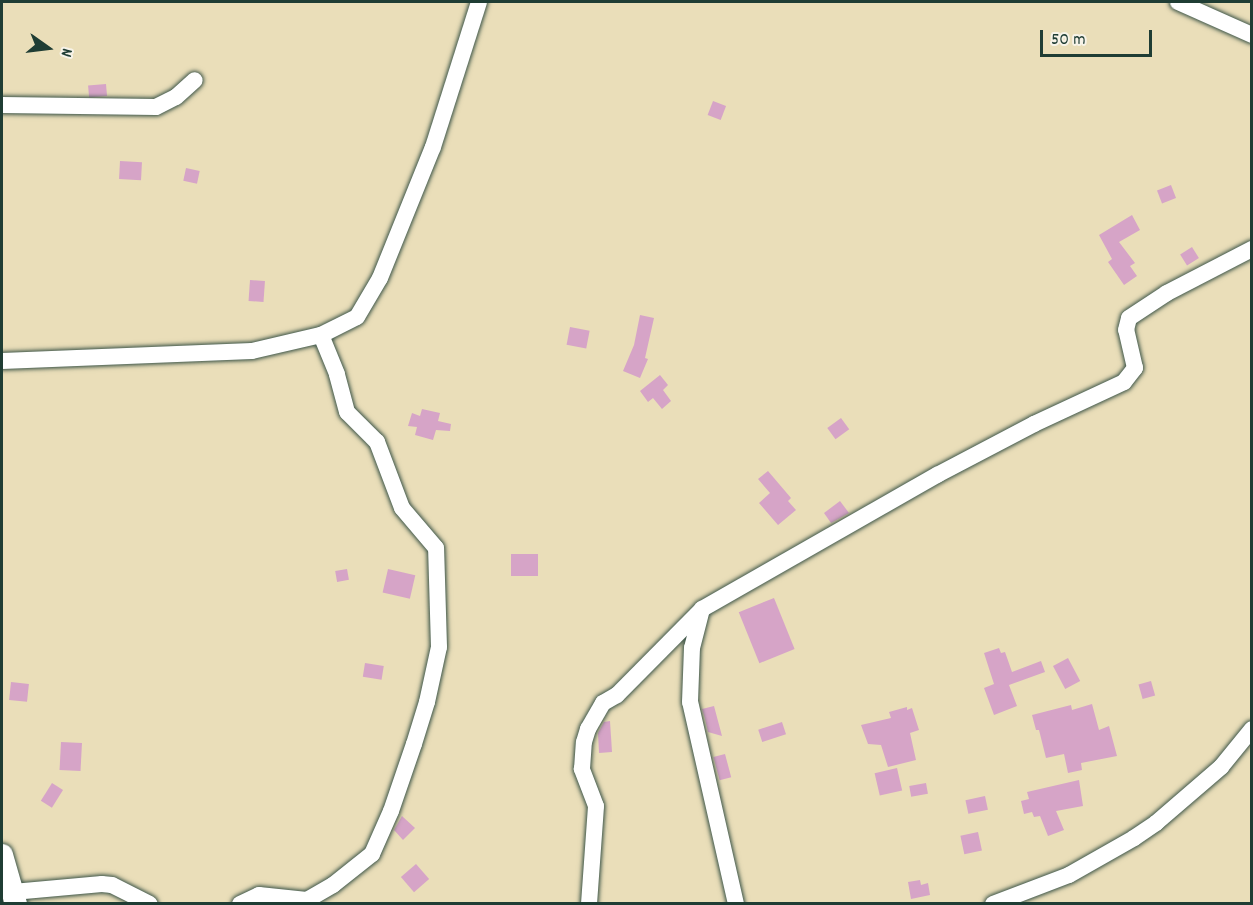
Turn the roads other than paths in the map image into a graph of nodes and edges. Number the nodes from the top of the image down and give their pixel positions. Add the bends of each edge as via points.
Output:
1 (479, 2) edge
2 (1178, 2) edge
3 (1251, 35) edge
4 (195, 80) dead end
5 (2, 105) edge
6 (1251, 249) edge
7 (321, 335) junction
8 (2, 361) edge
9 (702, 609) junction
10 (1251, 729) edge
11 (2, 855) edge
12 (11, 899) edge
13 (312, 900) edge
14 (150, 903) edge
15 (240, 903) edge
16 (589, 903) edge
17 (736, 903) edge
18 (993, 903) edge

1 - 7 street via 433,147 380,278 357,317
2 - 3 street
4 - 5 street via 176,97 156,107
6 - 9 street via 1167,293 1129,318 1126,330 1136,368 1125,382 947,470
7 - 8 street via 252,351
7 - 13 street via 347,412 377,442 402,508 436,548 439,647 414,744 375,849 363,864
9 - 16 street via 618,695 603,704 588,729 582,769 596,806
9 - 17 street via 692,648 690,702
10 - 18 street via 1221,767 1142,833 1084,868
11 - 12 street
12 - 14 street via 102,884
13 - 15 street via 259,895

